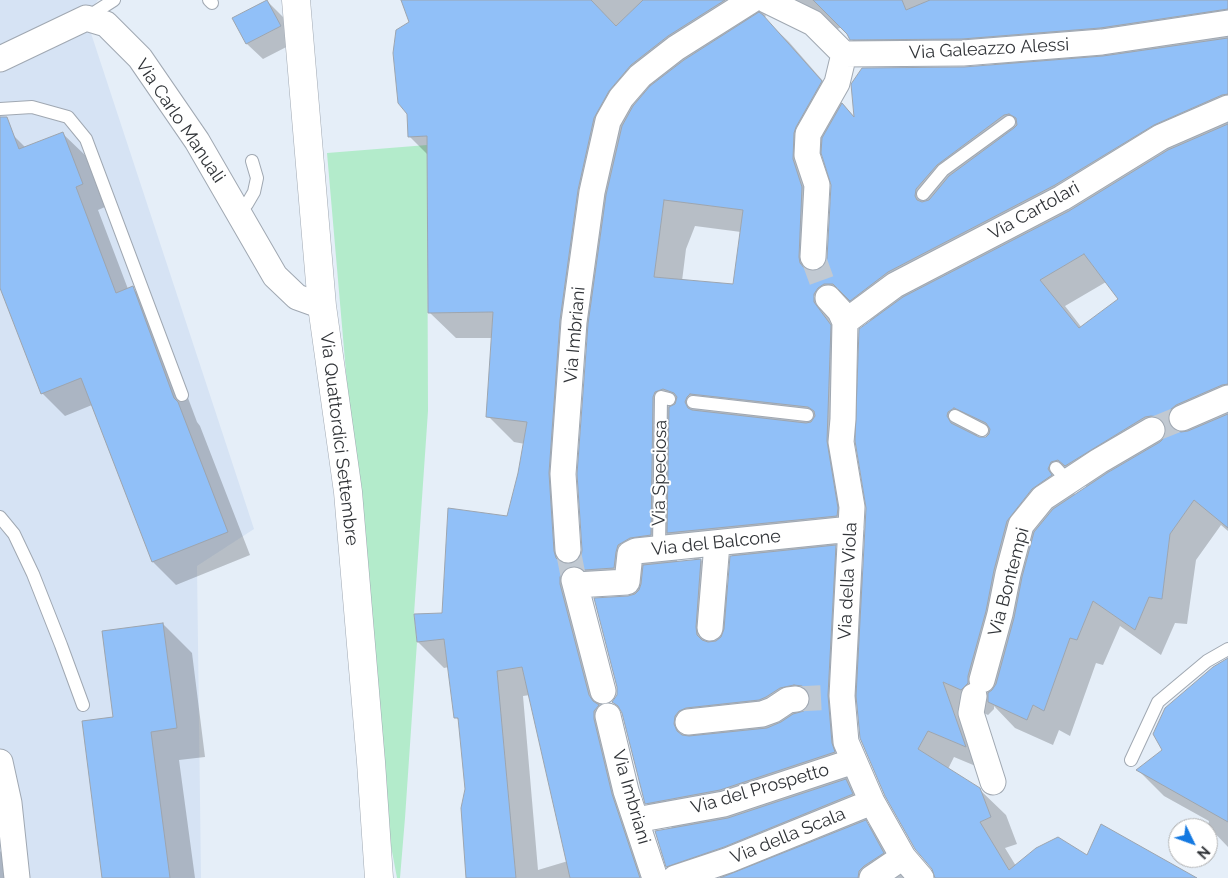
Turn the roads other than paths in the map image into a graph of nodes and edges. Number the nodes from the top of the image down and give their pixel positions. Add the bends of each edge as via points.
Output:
1 (114, 0) edge
2 (296, 0) edge
3 (752, 0) edge
4 (766, 0) edge
5 (86, 18) junction
6 (1228, 22) edge
7 (844, 54) junction
8 (0, 60) edge
9 (1228, 108) edge
10 (0, 109) edge
11 (1009, 122) dead end
12 (252, 160) dead end
13 (923, 194) dead end
14 (238, 212) junction
15 (813, 257) tunnel mouth
16 (828, 298) tunnel mouth
17 (322, 306) junction
18 (845, 322) junction
19 (182, 395) dead end
20 (665, 398) dead end
21 (1228, 398) edge
22 (693, 402) dead end
23 (807, 415) dead end
24 (955, 416) dead end
25 (1182, 418) tunnel mouth
26 (982, 430) dead end
27 (1152, 430) tunnel mouth
28 (0, 517) edge
29 (851, 529) junction
30 (717, 544) junction
31 (659, 548) junction
32 (568, 550) tunnel mouth
33 (710, 628) dead end
34 (1228, 649) edge
35 (603, 691) dead end
36 (796, 699) tunnel mouth
37 (83, 705) dead end
38 (608, 716) dead end
39 (688, 722) dead end
40 (1131, 760) dead end
41 (854, 761) junction
42 (0, 762) edge
43 (993, 782) dead end
44 (872, 802) junction
45 (4, 804) edge
46 (636, 820) junction
47 (903, 857) junction
48 (874, 877) edge
49 (17, 878) edge
50 (379, 878) edge
51 (655, 878) edge
52 (675, 878) edge
53 (920, 878) edge

1 - 5 lane
2 - 17 main road, Via Quattordici Settembre
3 - 32 street, Via Imbriani via 676,48 640,76 620,98 608,121 592,192 574,322 564,474
4 - 7 street via 813,23
5 - 8 street
5 - 14 street, Via Carlo Manuali via 106,24 140,58 197,141
6 - 7 street, Via Galeazzo Alessi via 1102,42 962,53
7 - 15 street via 837,83 808,134 807,155 817,185
9 - 18 street, Via Cartolari via 1161,137 1062,198 895,285
10 - 19 lane via 32,107 68,117 86,139
11 - 13 lane via 943,170
12 - 14 lane via 257,178 254,192
14 - 17 street, Via Carlo Manuali via 275,276 297,297
16 - 18 street
17 - 50 main road, Via Quattordici Settembre via 349,502
18 - 29 street, Via della Viola via 838,419 852,507
20 - 31 lane, Via Speciosa
21 - 25 street
22 - 23 lane
24 - 26 lane
27 - 43 street, Via Bontempi via 1099,461 1062,474 1021,526 971,713
28 - 37 lane via 14,534 33,574
29 - 30 street, Via del Balcone
29 - 41 street, Via della Viola via 838,697 846,742
30 - 31 street, Via del Balcone
30 - 33 street
31 - 35 street, Via del Balcone via 630,554 627,582 575,583
34 - 40 lane via 1207,661 1158,702
36 - 39 street via 762,714
38 - 46 street, Via Imbriani
41 - 44 street, Via della Viola
41 - 46 street, Via del Prospetto via 724,804
42 - 45 street
44 - 47 street, Via della Viola
44 - 52 street, Via della Scala via 729,860
45 - 49 street
46 - 51 street, Via Imbriani
47 - 48 street
47 - 53 street, Via della Viola

